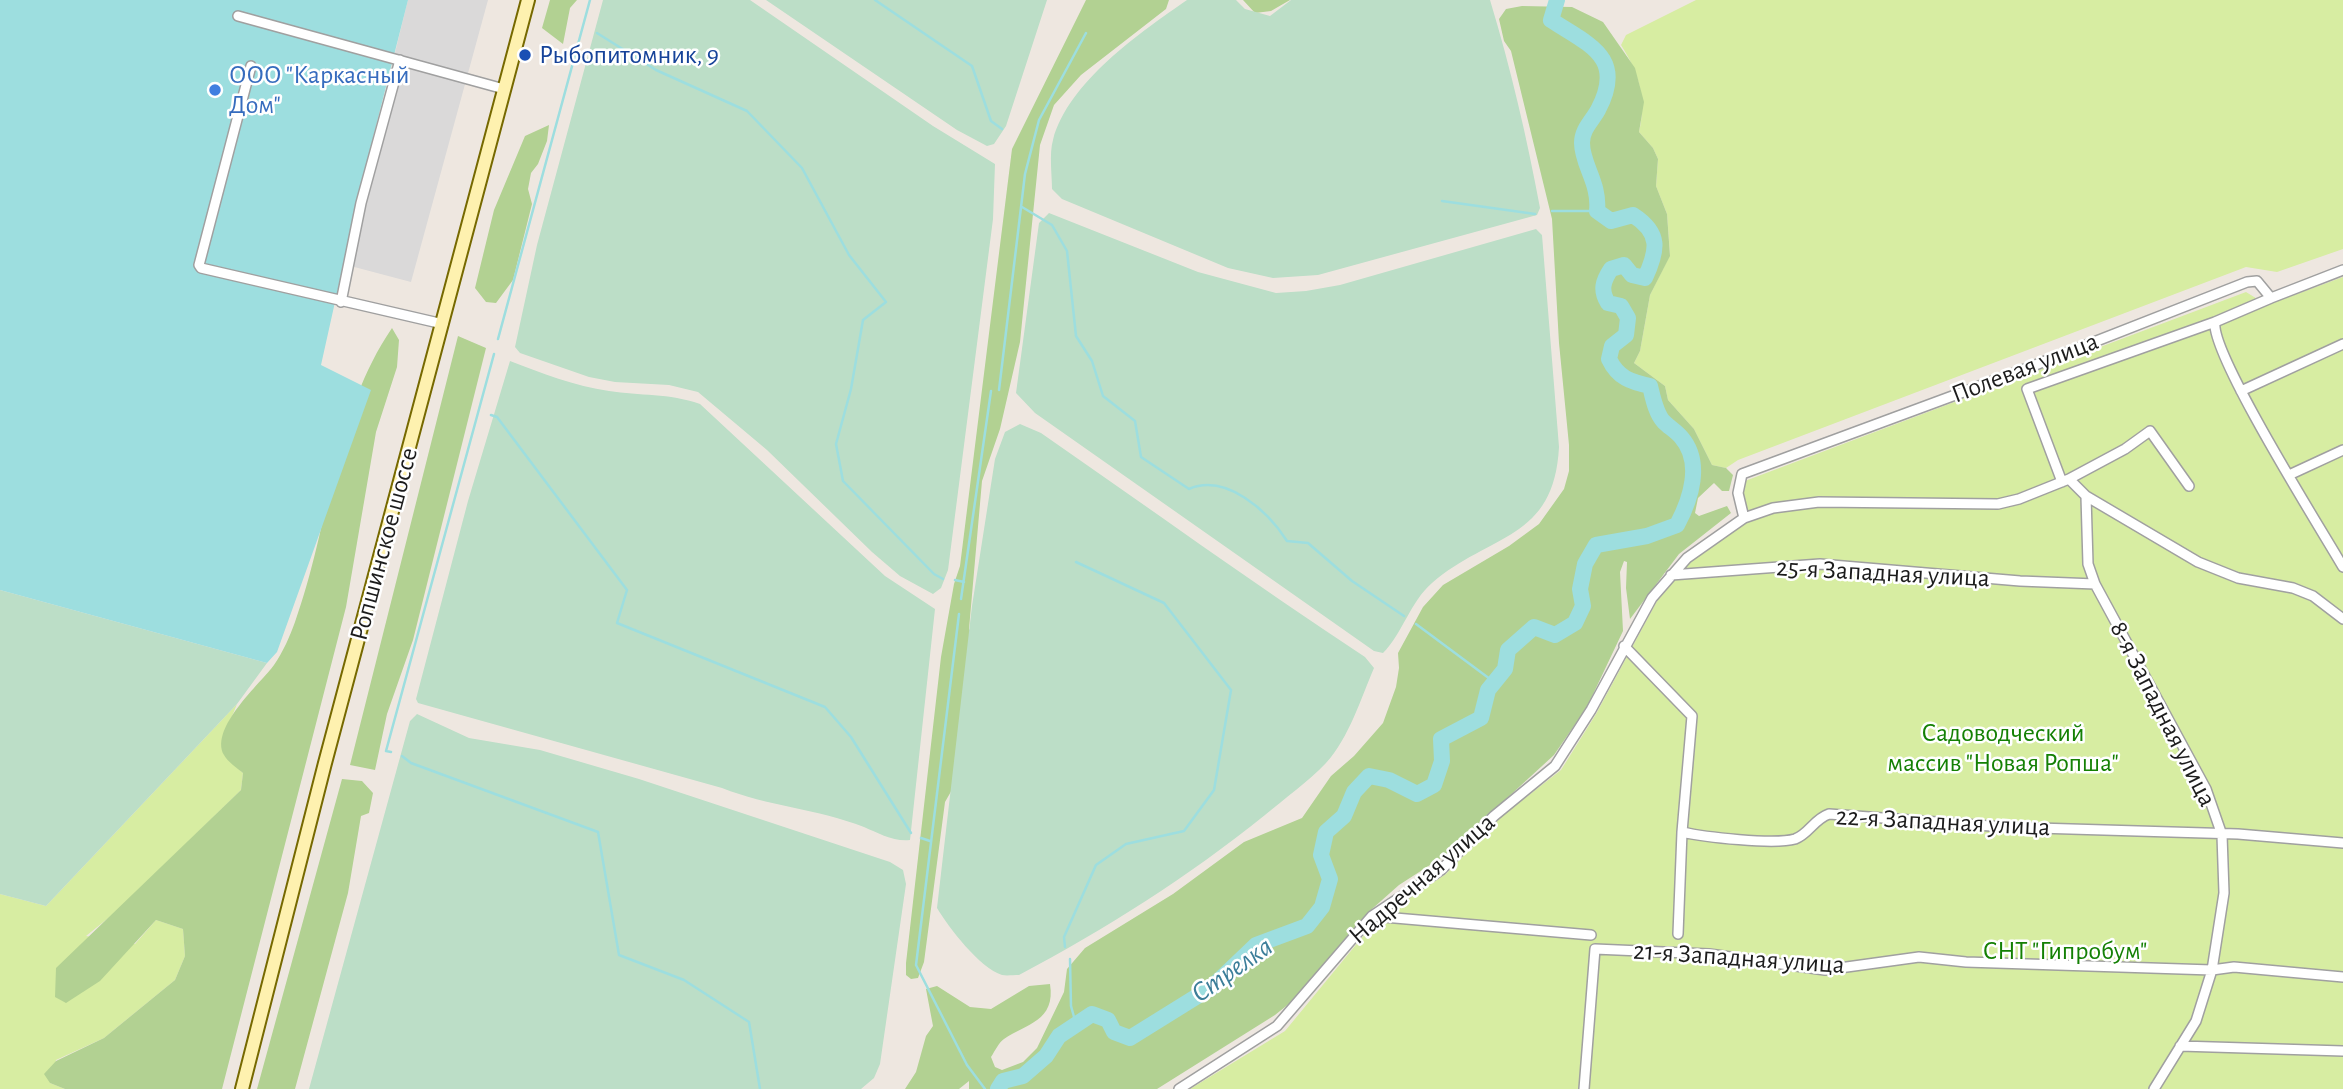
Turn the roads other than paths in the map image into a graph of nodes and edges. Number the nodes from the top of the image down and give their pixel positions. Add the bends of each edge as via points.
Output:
1 (528, 0) edge
2 (238, 16) dead end
3 (400, 60) junction
4 (251, 66) dead end
5 (504, 89) junction
6 (2343, 270) edge
7 (2272, 298) junction
8 (341, 302) junction
9 (2215, 322) junction
10 (443, 324) junction
11 (2343, 344) edge
12 (2241, 391) junction
13 (2343, 450) edge
14 (2289, 475) junction
15 (2065, 480) junction
16 (2189, 486) dead end
17 (2086, 496) junction
18 (1744, 517) junction
19 (2340, 555) edge
20 (2343, 567) edge
21 (1671, 575) junction
22 (2095, 584) junction
23 (2343, 619) edge
24 (1624, 646) junction
25 (1682, 832) junction
26 (2221, 835) junction
27 (2343, 843) edge
28 (1372, 916) junction
29 (1678, 934) dead end
30 (1591, 935) dead end
31 (2212, 970) junction
32 (2343, 976) edge
33 (2180, 1046) junction
34 (2343, 1051) edge
35 (242, 1089) edge
36 (1179, 1089) edge
37 (1584, 1089) edge
38 (2154, 1089) edge

1 - 5 main road, Ропшинское шоссе
2 - 3 street
3 - 5 street
3 - 8 street via 361,203
4 - 8 street via 199,265
5 - 10 main road, Ропшинское шоссе
6 - 7 street
7 - 9 street
7 - 18 street, Полевая улица via 2257,281 2247,282 1742,474 1738,493
8 - 10 street
9 - 12 street via 2216,340
9 - 15 street, Полевая улица via 2027,389
10 - 35 main road, Ропшинское шоссе
11 - 12 street
12 - 14 street
13 - 14 street
14 - 19 street
15 - 16 street, Надречная улица via 2150,431
15 - 17 street
15 - 18 street, Надречная улица via 1998,504 1819,502
17 - 22 street, 8-я Западная улица via 2088,564
17 - 23 street via 2198,562 2238,578 2293,588 2313,596
18 - 21 street, Надречная улица via 1686,558
19 - 20 street
21 - 22 street, 25-я Западная улица via 1820,564
21 - 24 street, Надречная улица
22 - 26 street, 8-я Западная улица via 2206,789
24 - 25 street via 1692,716
24 - 28 street, Надречная улица via 1555,766 1494,816 1441,870
25 - 26 street, 22-я Западная улица via 1782,842 1799,838 1819,817 1829,814 2004,827
25 - 29 street
26 - 27 street, 22-я Западная улица
26 - 31 street, 8-я Западная улица via 2224,893
28 - 30 street
28 - 36 street, Надречная улица via 1277,1026
31 - 32 street, 21-я Западная улица via 2234,967
31 - 33 street, 8-я Западная улица via 2196,1021
31 - 37 street, 21-я Западная улица via 1919,957 1825,970 1709,954 1595,949
33 - 34 street
33 - 38 street, 8-я Западная улица

